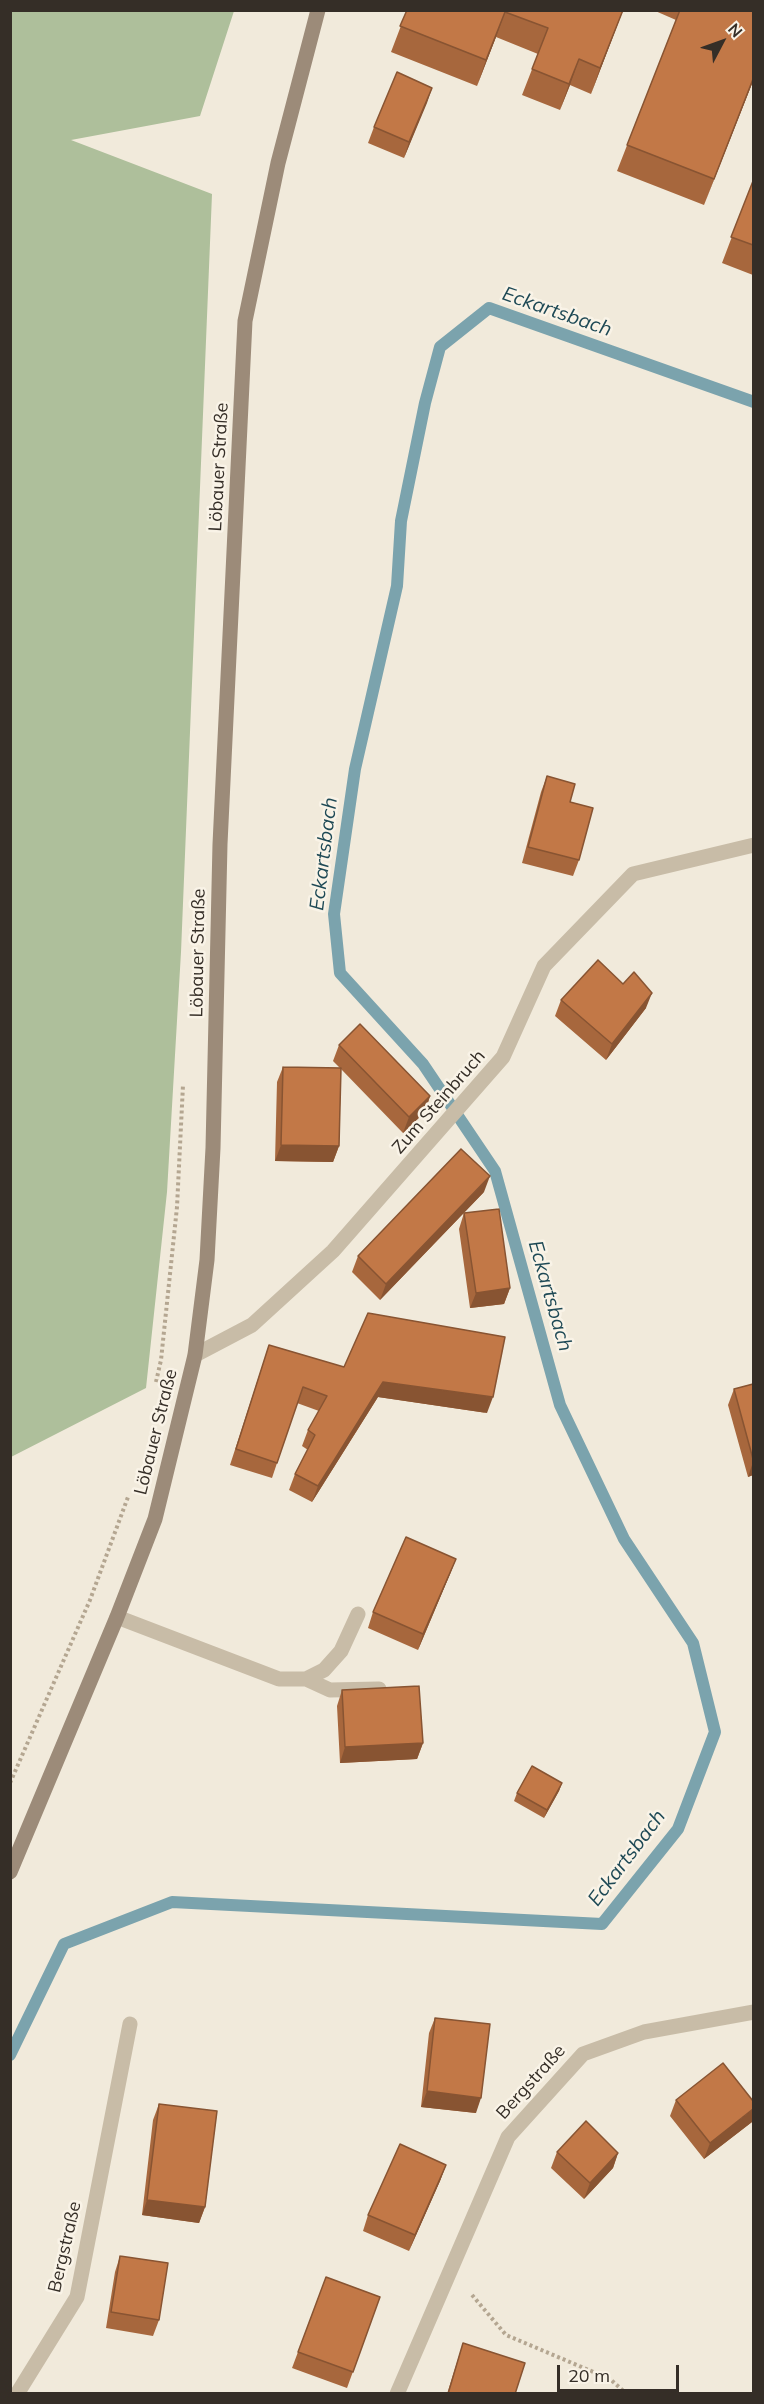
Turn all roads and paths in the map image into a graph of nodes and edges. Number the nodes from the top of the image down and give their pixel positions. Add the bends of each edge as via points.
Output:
1 (318, 10) edge
2 (753, 845) edge
3 (183, 1076) dead end
4 (195, 1355) junction
5 (154, 1392) dead end
6 (131, 1489) dead end
7 (358, 1614) dead end
8 (117, 1617) junction
9 (306, 1679) junction
10 (396, 1689) edge
11 (10, 1783) edge
12 (10, 1872) edge
13 (752, 2015) edge
14 (130, 2024) dead end
15 (449, 2269) junction
16 (17, 2394) edge
17 (397, 2394) edge
18 (627, 2394) edge

1 - 4 main road, Löbauer Straße via 278,162 245,321 220,844 210,1204
2 - 4 street, Zum Steinbruch via 633,874 544,966 503,1057 333,1251 252,1325
3 - 5 path via 177,1207
4 - 8 main road, Löbauer Straße via 154,1519
6 - 11 path via 90,1600
7 - 9 street via 341,1651 324,1670
8 - 9 street via 279,1678
8 - 12 main road, Löbauer Straße
9 - 10 street via 330,1690
13 - 15 street, Bergstraße via 644,2032 582,2054 508,2137
14 - 16 street, Bergstraße via 77,2297
15 - 17 street, Bergstraße
15 - 18 path via 506,2335 610,2379

